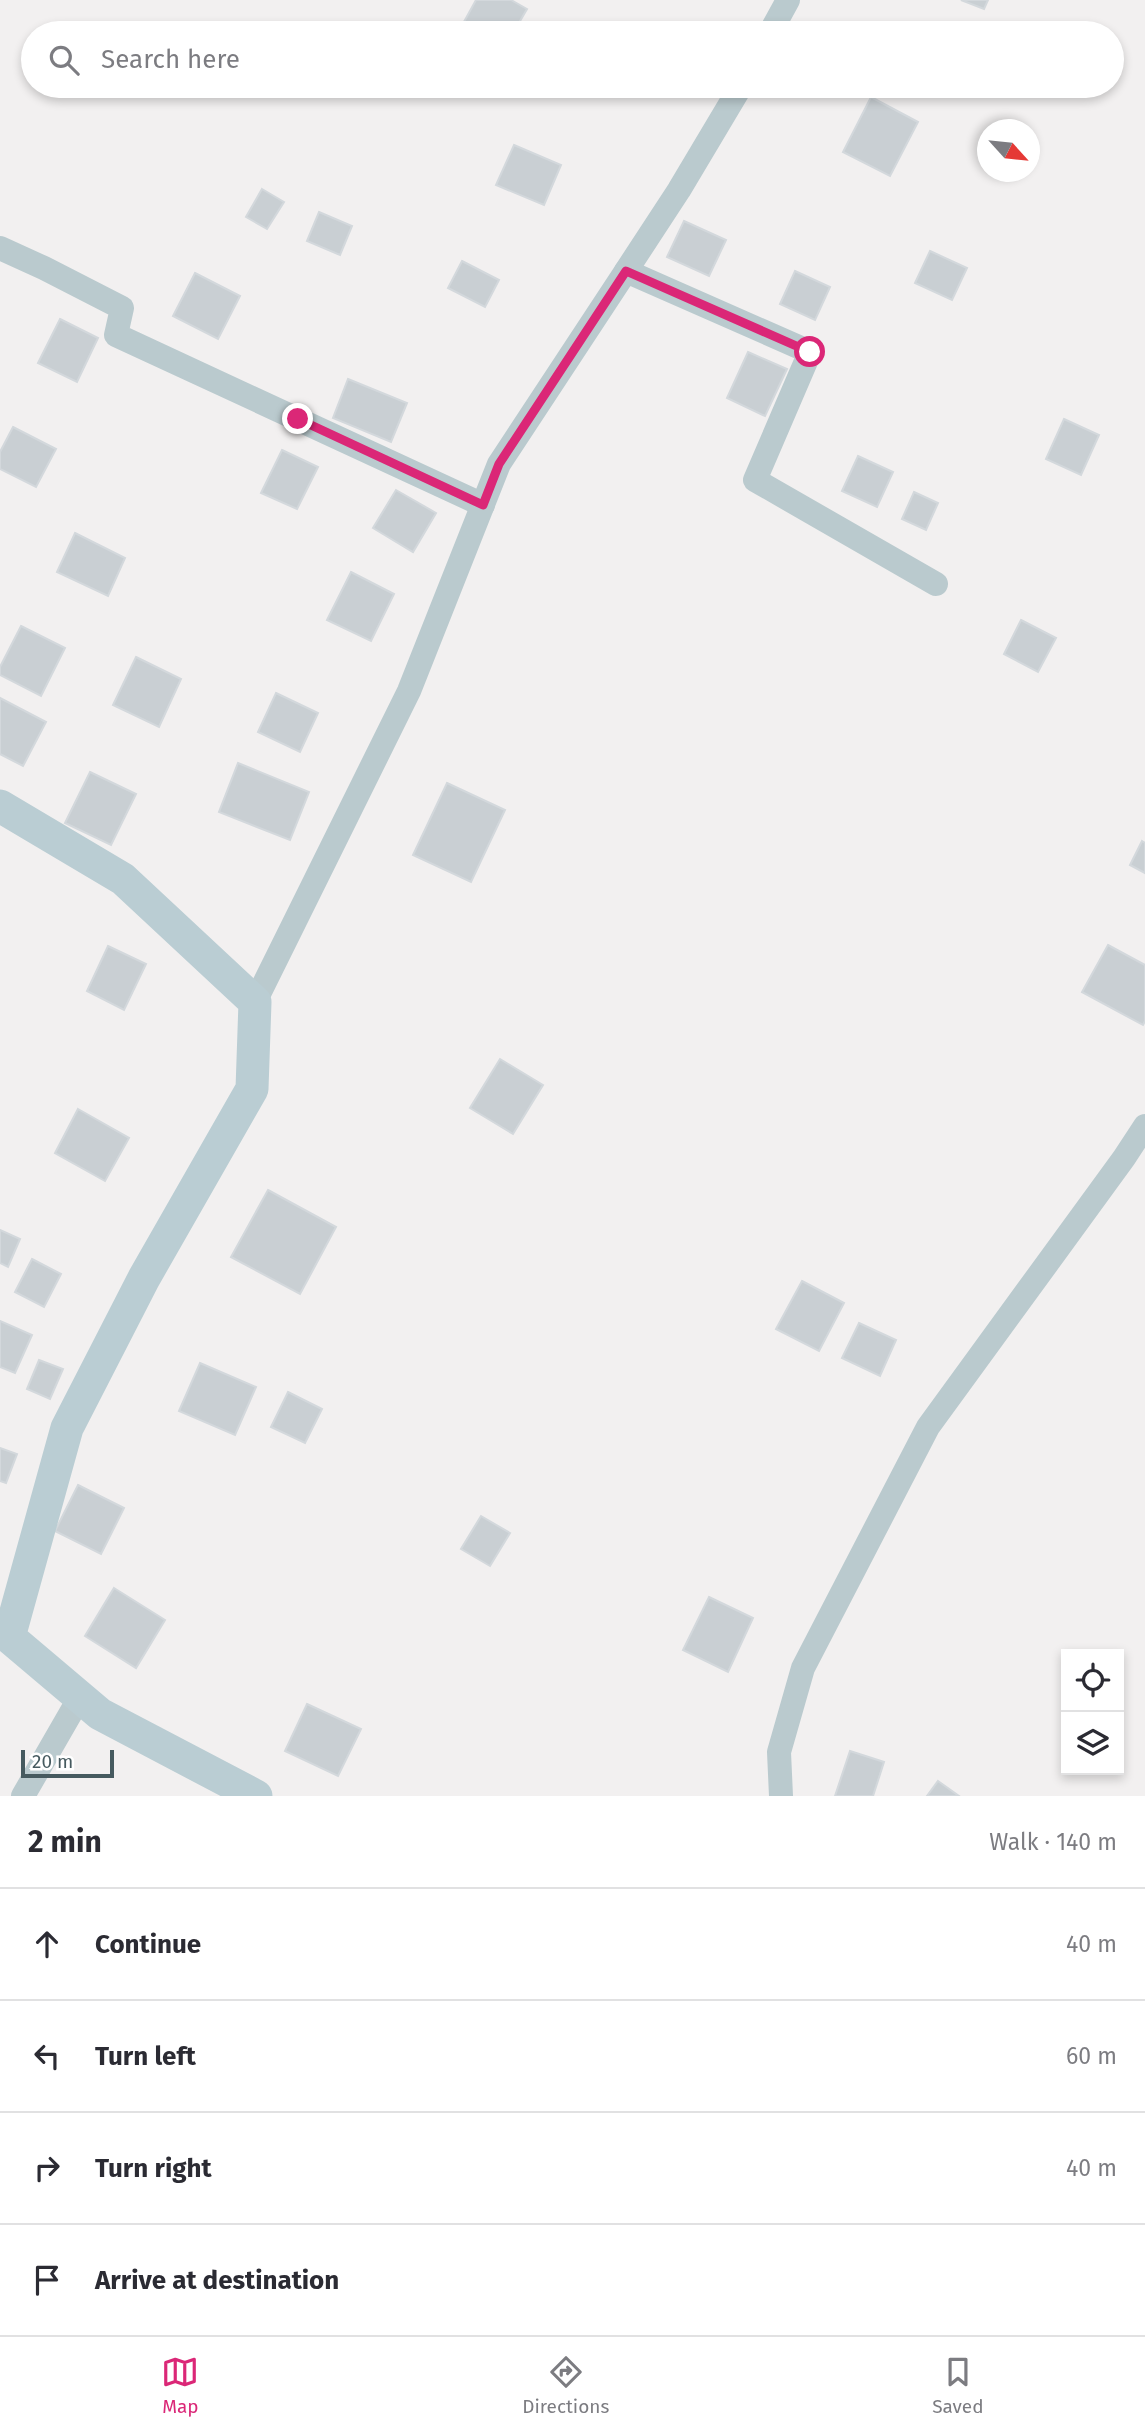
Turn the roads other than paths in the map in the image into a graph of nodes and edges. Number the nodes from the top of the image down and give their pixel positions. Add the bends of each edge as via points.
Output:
1 (788, 0) edge
2 (777, 21) edge
3 (734, 98) edge
4 (0, 248) edge
5 (626, 271) junction
6 (483, 505) junction
7 (936, 584) dead end
8 (0, 806) edge
9 (255, 1002) junction
10 (1145, 1126) edge
11 (5, 1638) edge
12 (80, 1697) junction
13 (23, 1796) edge
14 (256, 1796) edge
15 (781, 1796) edge

1 - 2 street
3 - 5 street
4 - 6 street via 121,308 116,335
5 - 6 street via 499,464
5 - 7 street via 810,352 755,480
6 - 9 street via 409,691
8 - 9 main road via 123,879
9 - 11 main road via 252,1088 144,1278 67,1429
10 - 15 street via 929,1427 803,1668 779,1752
11 - 12 main road
12 - 13 street
12 - 14 main road via 100,1714

